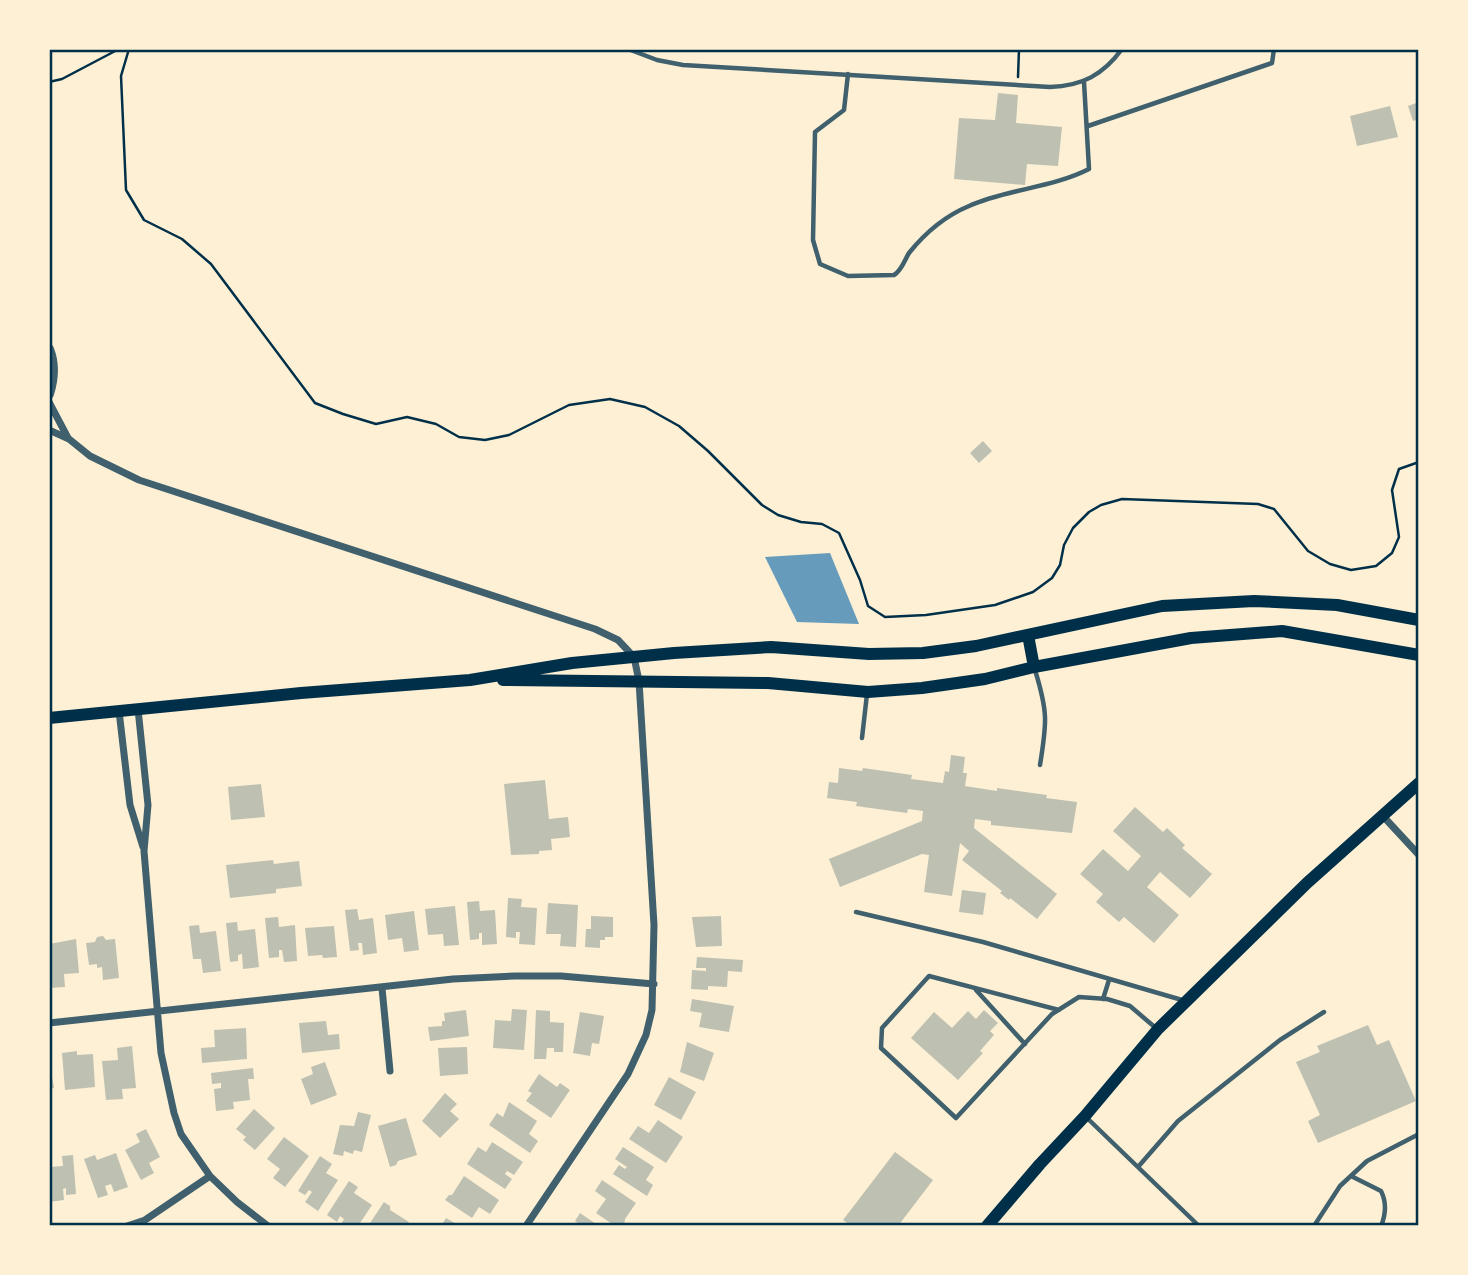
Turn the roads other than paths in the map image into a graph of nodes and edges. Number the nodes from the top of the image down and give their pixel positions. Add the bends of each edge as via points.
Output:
1 (628, 49) edge
2 (1122, 49) edge
3 (1274, 49) edge
4 (848, 74) junction
5 (1084, 82) junction
6 (1087, 126) junction
7 (49, 349) edge
8 (49, 394) edge
9 (49, 402) edge
10 (49, 430) edge
11 (68, 439) junction
12 (1419, 620) edge
13 (1028, 635) junction
14 (1419, 655) edge
15 (634, 657) junction
16 (1034, 667) junction
17 (470, 680) junction
18 (639, 681) junction
19 (868, 692) junction
20 (138, 709) junction
21 (119, 711) junction
22 (49, 718) edge
23 (862, 738) dead end
24 (1041, 765) dead end
25 (1419, 783) edge
26 (1382, 815) junction
27 (144, 851) junction
28 (1419, 855) edge
29 (856, 912) dead end
30 (1109, 981) junction
31 (654, 984) junction
32 (382, 988) junction
33 (975, 988) junction
34 (1103, 999) junction
35 (1187, 1001) junction
36 (1059, 1010) junction
37 (158, 1012) junction
38 (1324, 1012) dead end
39 (49, 1023) edge
40 (1158, 1029) junction
41 (1025, 1044) junction
42 (390, 1071) dead end
43 (1085, 1116) junction
44 (1419, 1135) edge
45 (1138, 1167) junction
46 (210, 1176) junction
47 (1351, 1177) junction
48 (127, 1226) edge
49 (268, 1226) edge
50 (526, 1226) edge
51 (987, 1226) edge
52 (1199, 1226) edge
53 (1314, 1226) edge
54 (1381, 1226) edge

1 - 4 lane via 683,65
2 - 5 lane via 1100,73
3 - 6 lane via 1272,63
4 - 5 lane via 1050,87
4 - 6 lane via 844,110 815,132 813,240 820,264 848,276 894,275 931,229 968,206 1089,169
5 - 6 lane
7 - 8 street via 54,379
9 - 11 street
10 - 11 street
11 - 15 street via 90,456 139,480 595,629 618,640
12 - 13 main road via 1337,605 1254,601 1162,606
13 - 15 main road via 923,653 771,648
13 - 16 main road
14 - 16 main road via 1282,631 1191,638
15 - 17 main road
15 - 18 street
16 - 19 main road via 985,679
16 - 24 lane via 1047,722
17 - 18 main road
17 - 20 main road
18 - 19 main road via 768,683
18 - 31 street
19 - 23 lane
20 - 21 main road
20 - 27 street via 148,805
21 - 22 main road
21 - 27 street via 130,805
25 - 26 main road
26 - 28 street
26 - 35 main road
27 - 37 street
29 - 30 lane via 983,942
30 - 34 lane
30 - 35 lane
31 - 32 street via 515,976
31 - 50 street via 646,1035 628,1074
32 - 37 street
32 - 42 street
33 - 36 lane
33 - 41 lane
33 - 41 lane via 929,976 882,1028 881,1048 957,1118
34 - 36 lane via 1079,997
34 - 40 lane via 1130,1006
35 - 40 main road
36 - 41 lane
37 - 39 street
37 - 46 street via 174,1113 181,1134
38 - 45 lane via 1280,1040 1178,1121
40 - 43 main road
43 - 45 lane
43 - 51 main road
44 - 47 lane via 1367,1161
45 - 52 lane
46 - 48 street via 145,1220
46 - 49 street
47 - 53 lane
47 - 54 lane via 1381,1191 1385,1216

